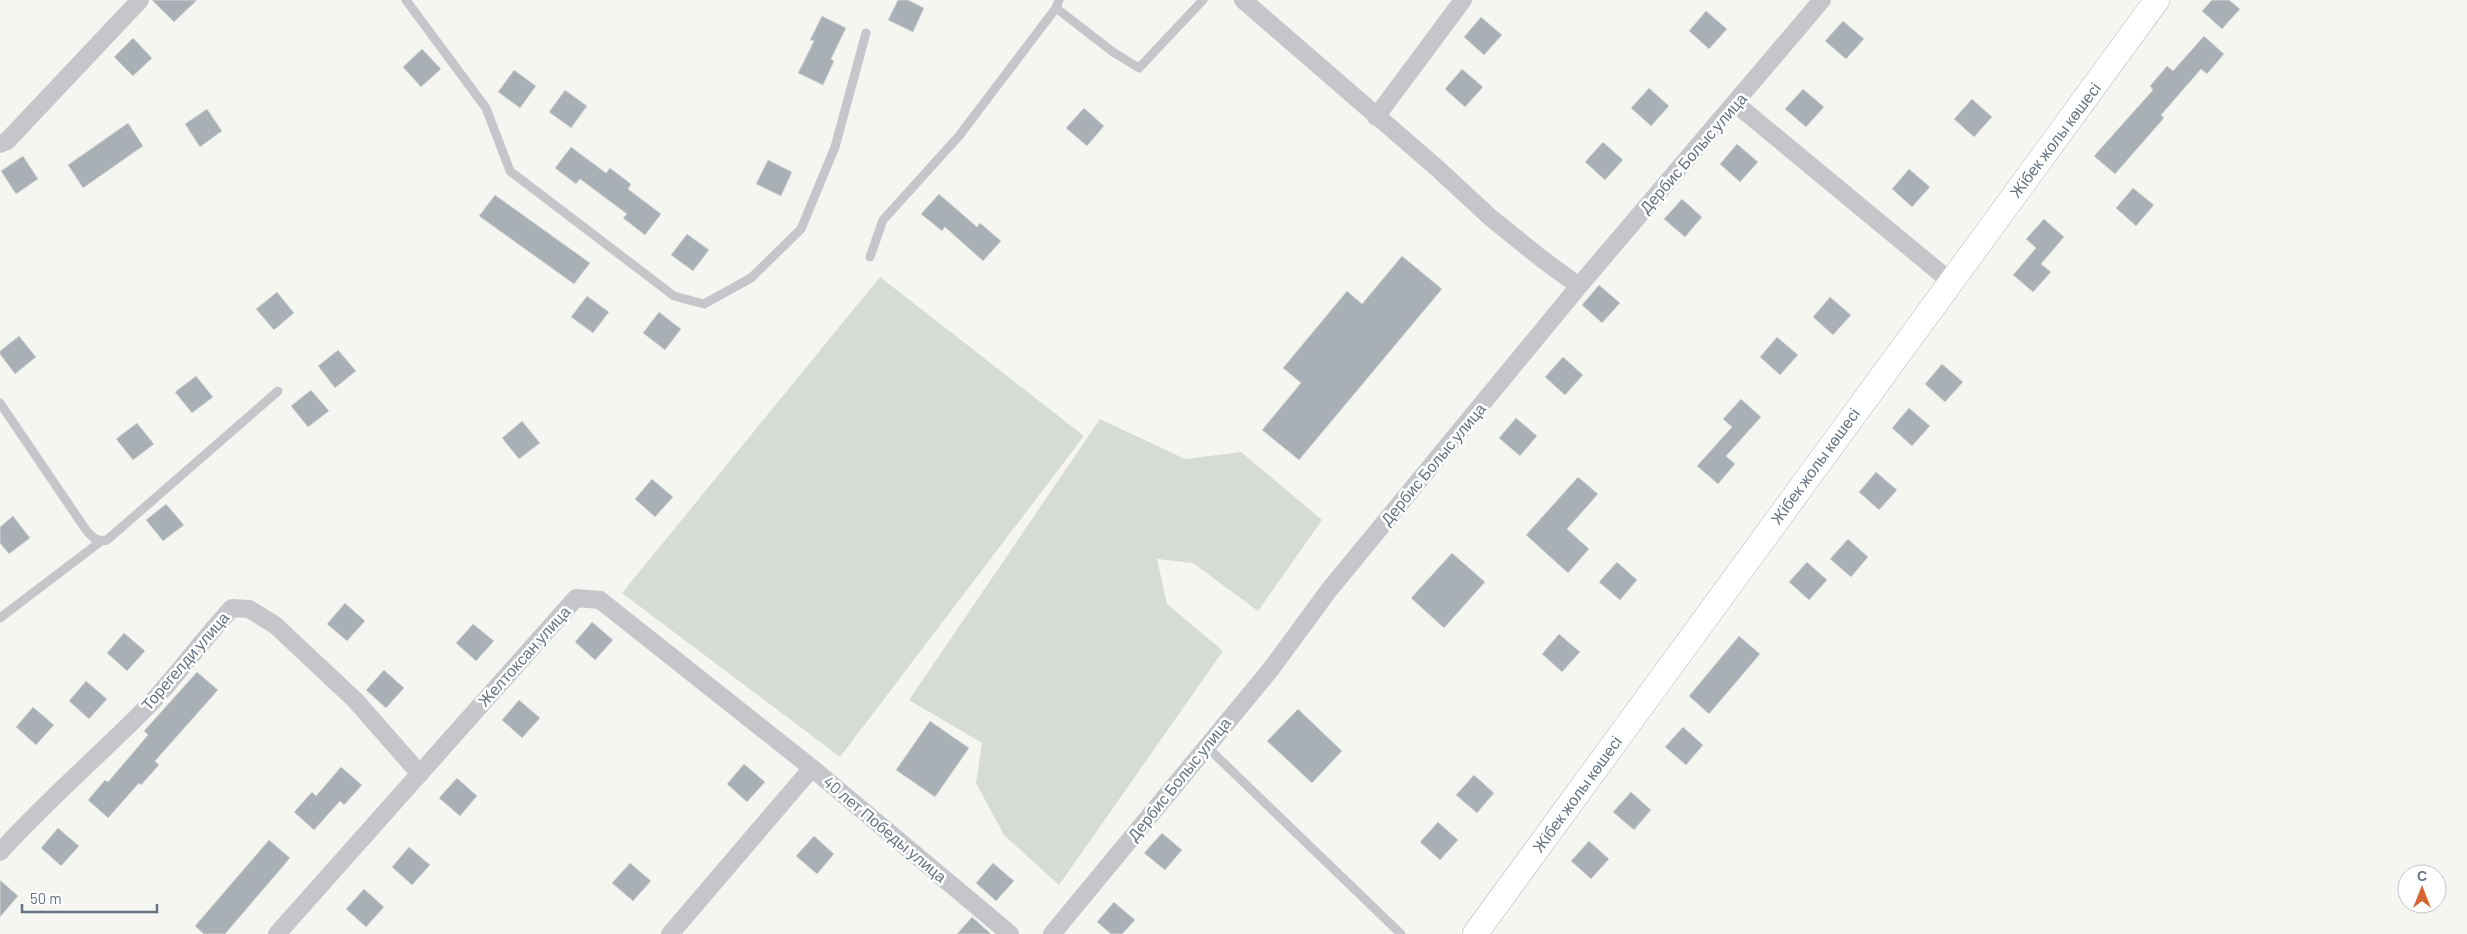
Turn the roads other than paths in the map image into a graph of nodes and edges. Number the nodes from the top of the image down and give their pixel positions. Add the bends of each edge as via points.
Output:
1 (140, 0) edge
2 (406, 0) edge
3 (1203, 0) edge
4 (1243, 0) edge
5 (1463, 0) edge
6 (1822, 0) edge
7 (2157, 0) edge
8 (1057, 4) edge
9 (866, 33) dead end
10 (1736, 104) junction
11 (1376, 117) junction
12 (0, 144) edge
13 (870, 257) dead end
14 (1950, 280) junction
15 (1579, 286) junction
16 (278, 391) dead end
17 (0, 403) edge
18 (100, 542) junction
19 (0, 618) edge
20 (1206, 746) junction
21 (812, 768) junction
22 (420, 774) junction
23 (0, 852) edge
24 (277, 934) edge
25 (670, 934) edge
26 (1010, 934) edge
27 (1052, 934) edge
28 (1401, 934) edge
29 (1475, 934) edge

1 - 12 street via 7,141
2 - 9 lane via 486,108 510,171 674,296 704,304 750,278 801,229 835,146
3 - 8 lane via 1139,68 1113,52
4 - 11 street
5 - 11 street
6 - 10 street, Дербис Болыс улица
7 - 14 street, Жібек жолы көшесі
8 - 13 lane via 959,136 883,220
10 - 14 street
10 - 15 street, Дербис Болыс улица
11 - 15 street via 1491,218
14 - 29 street, Жібек жолы көшесі
15 - 20 street, Дербис Болыс улица via 1329,590 1271,669
16 - 18 lane via 108,540
17 - 18 lane via 86,530
18 - 19 lane
20 - 27 street, Дербис Болыс улица
20 - 28 lane
21 - 22 street, Желтоксан улица via 600,600 576,598
21 - 25 street, 40 лет Победы улица
21 - 26 street, 40 лет Победы улица
22 - 23 street, Торегелди улица via 355,700 275,625 250,609 232,608 150,703
22 - 24 street, Желтоксан улица

